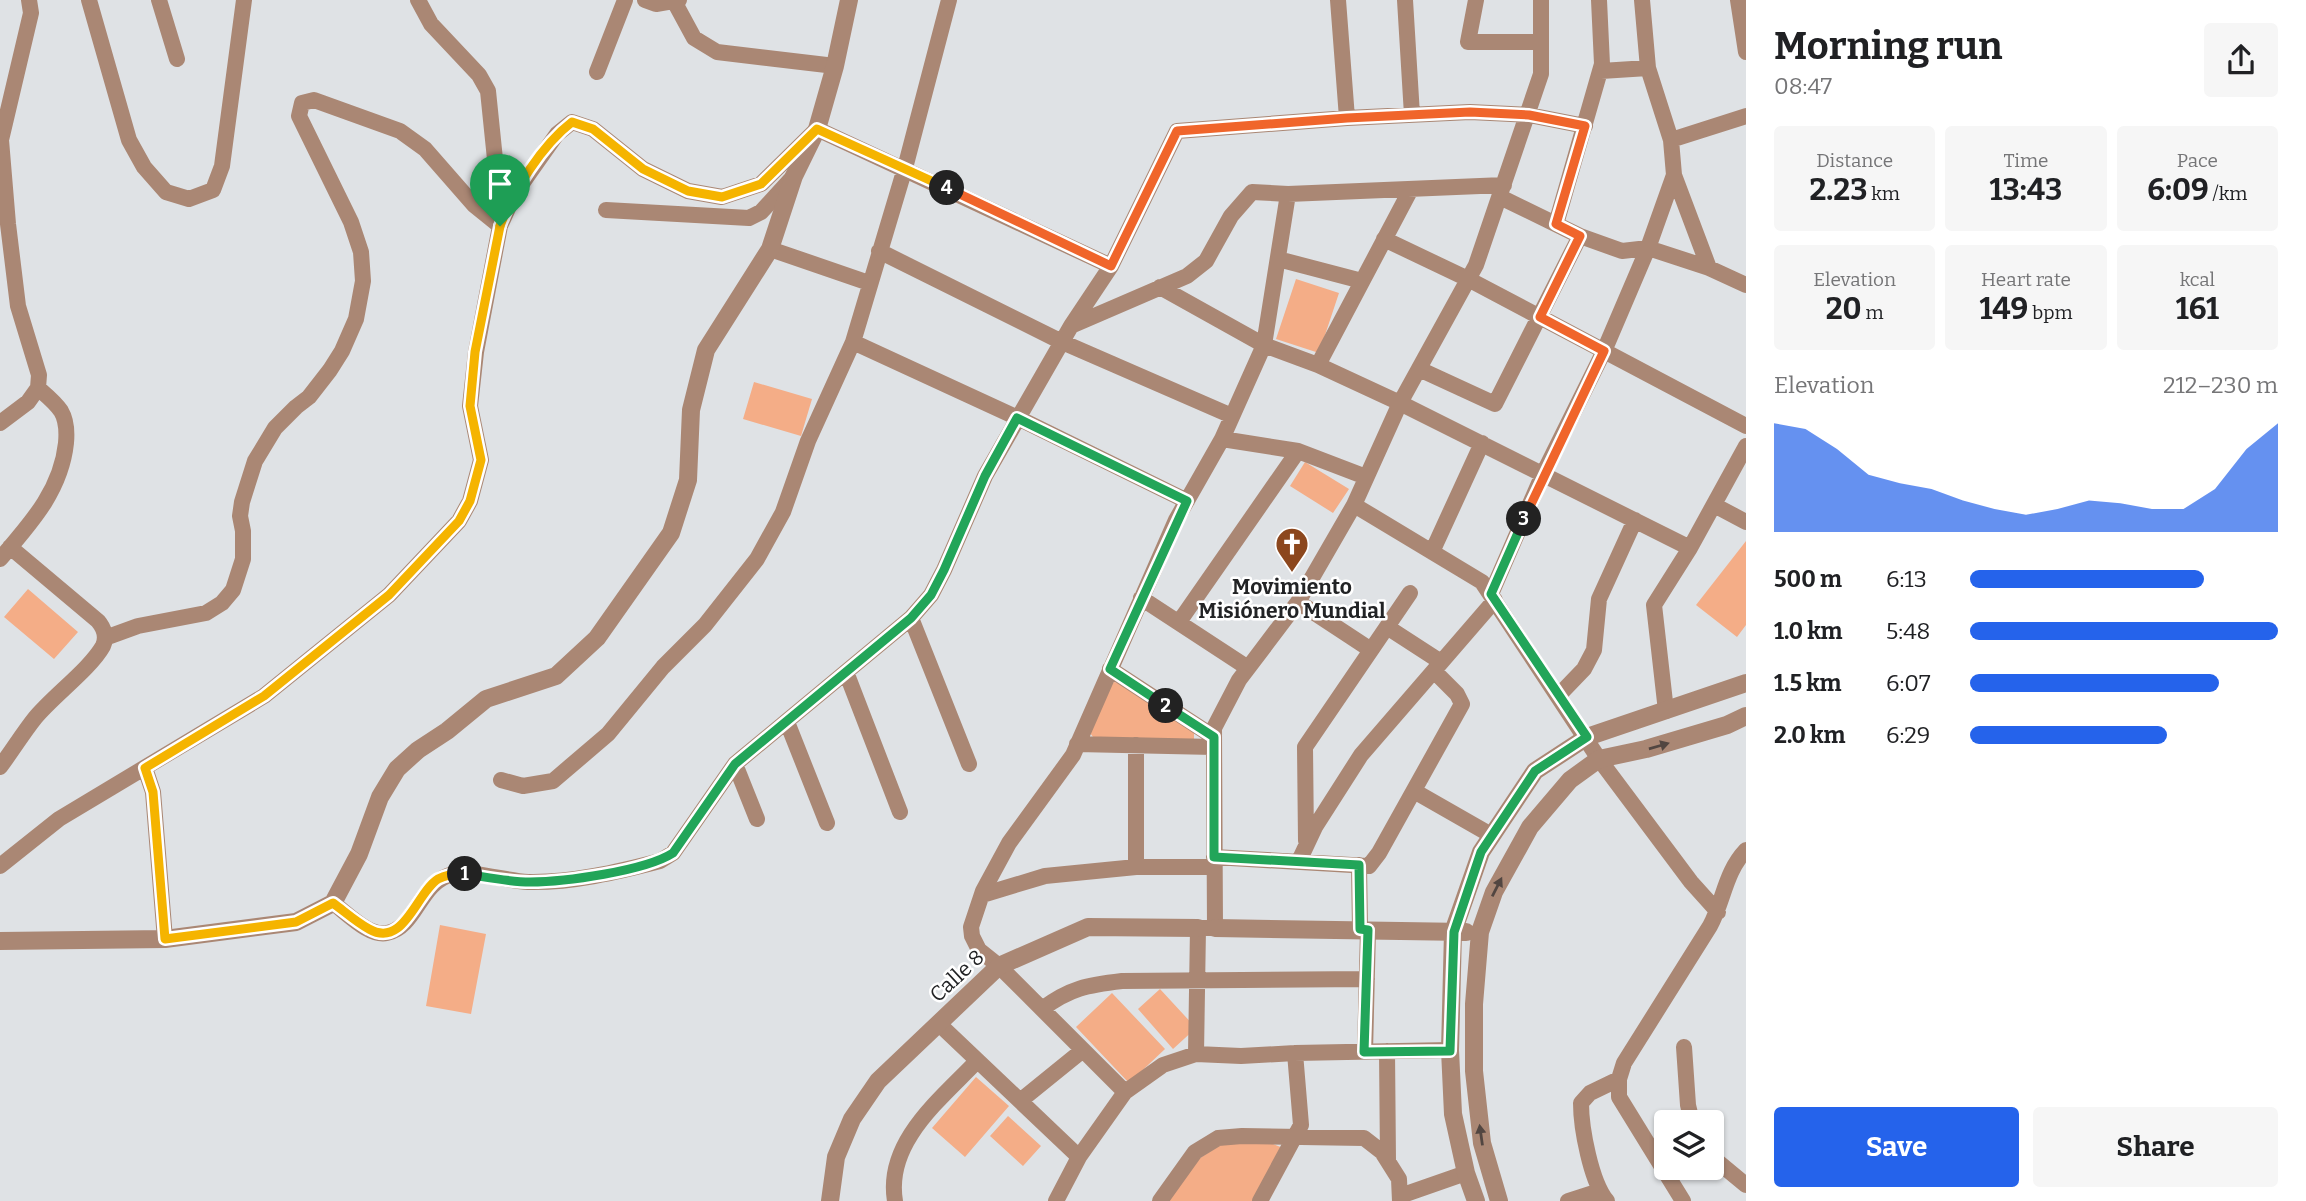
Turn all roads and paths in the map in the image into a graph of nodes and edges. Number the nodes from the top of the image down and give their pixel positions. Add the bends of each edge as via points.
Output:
1 (29, 0) edge
2 (89, 0) edge
3 (159, 0) edge
4 (244, 0) edge
5 (418, 0) edge
6 (625, 0) edge
7 (645, 0) edge
8 (849, 0) edge
9 (949, 0) edge
10 (1338, 0) edge
11 (1405, 0) edge
12 (1476, 0) edge
13 (1541, 0) edge
14 (1599, 0) edge
15 (1642, 0) edge
16 (1738, 0) edge
17 (677, 1) edge
18 (1541, 42) junction
19 (1746, 51) edge
20 (177, 60) dead end
21 (835, 66) junction
22 (1648, 68) junction
23 (1601, 71) junction
24 (597, 72) dead end
25 (1412, 115) junction
26 (1529, 115) junction
27 (1746, 116) edge
28 (1347, 118) junction
29 (1585, 126) junction
30 (817, 129) junction
31 (1671, 140) junction
32 (905, 169) junction
33 (1674, 175) junction
34 (794, 176) junction
35 (1411, 188) junction
36 (1502, 191) junction
37 (1288, 194) junction
38 (514, 195) junction
39 (606, 210) dead end
40 (1556, 224) junction
41 (500, 226) junction
42 (1580, 236) junction
43 (1384, 239) junction
44 (770, 248) junction
45 (1648, 248) junction
46 (879, 251) junction
47 (1278, 259) junction
48 (1111, 266) junction
49 (1709, 268) junction
50 (1468, 279) junction
51 (1362, 281) junction
52 (869, 283) junction
53 (1746, 285) edge
54 (1160, 287) junction
55 (1540, 317) junction
56 (1071, 326) junction
57 (853, 342) junction
58 (1062, 342) junction
59 (1264, 345) junction
60 (1604, 351) junction
61 (1318, 365) junction
62 (1419, 369) junction
63 (38, 388) junction
64 (1401, 403) junction
65 (1232, 416) junction
66 (1017, 418) junction
67 (0, 424) edge
68 (1746, 426) edge
69 (1222, 439) junction
70 (1482, 443) junction
71 (1746, 446) edge
72 (1298, 451) junction
73 (1543, 474) junction
74 (1366, 477) junction
75 (1187, 501) junction
76 (1354, 505) junction
77 (1714, 505) junction
78 (1635, 520) junction
79 (1746, 522) edge
80 (1690, 548) junction
81 (1432, 552) junction
82 (5, 553) edge
83 (1410, 593) dead end
84 (1493, 597) junction
85 (1141, 598) junction
86 (1298, 602) junction
87 (911, 618) junction
88 (1179, 622) junction
89 (1387, 627) junction
90 (105, 638) junction
91 (1371, 650) junction
92 (1437, 667) junction
93 (1248, 668) junction
94 (1110, 669) junction
95 (846, 672) junction
96 (1746, 683) edge
97 (1559, 695) junction
98 (1666, 711) junction
99 (1746, 716) edge
100 (787, 722) junction
101 (1587, 737) junction
102 (1214, 742) junction
103 (1077, 744) junction
104 (1136, 745) junction
105 (1599, 759) junction
106 (735, 764) junction
107 (969, 764) dead end
108 (0, 767) edge
109 (145, 768) junction
110 (501, 780) dead end
111 (1414, 791) junction
112 (900, 812) dead end
113 (757, 819) dead end
114 (827, 823) dead end
115 (1491, 835) junction
116 (1306, 844) junction
117 (1746, 850) edge
118 (1299, 861) junction
119 (1214, 862) junction
120 (1359, 865) junction
121 (0, 866) edge
122 (1136, 867) junction
123 (982, 895) junction
124 (333, 903) junction
125 (1718, 912) junction
126 (1206, 928) junction
127 (1364, 929) junction
128 (1454, 932) junction
129 (1480, 932) junction
130 (165, 939) junction
131 (0, 941) edge
132 (999, 966) junction
133 (1367, 979) junction
134 (1197, 982) junction
135 (1042, 1009) junction
136 (939, 1024) junction
137 (1684, 1047) dead end
138 (1083, 1050) junction
139 (1387, 1051) junction
140 (1450, 1051) junction
141 (1364, 1052) junction
142 (1295, 1053) junction
143 (1196, 1054) junction
144 (977, 1061) junction
145 (1619, 1079) junction
146 (1125, 1092) junction
147 (1020, 1101) junction
148 (1689, 1110) edge
149 (1293, 1138) junction
150 (1079, 1157) junction
151 (1388, 1161) junction
152 (1724, 1167) edge
153 (1466, 1173) junction
154 (1746, 1185) edge
155 (1603, 1196) edge
156 (1400, 1198) edge
157 (830, 1201) edge
158 (895, 1201) edge
159 (1056, 1201) edge
160 (1160, 1201) edge
161 (1259, 1201) edge
162 (1476, 1201) edge
163 (1499, 1201) edge
164 (1568, 1201) edge
165 (1683, 1201) edge

1 - 63 street via 31,13 1,140 18,306 39,375
2 - 4 street via 129,140 166,192 189,199 213,190 222,166
3 - 20 street
5 - 38 street via 431,24 479,75 488,91 496,169
6 - 24 street
7 - 17 street via 656,4
8 - 21 street
9 - 32 street
10 - 28 street
11 - 25 street
12 - 18 street via 1468,42
13 - 18 street
14 - 23 street
15 - 22 street
16 - 19 street
17 - 21 street via 694,38 717,52
18 - 26 street via 1541,74
21 - 30 street
22 - 23 street
22 - 31 street
23 - 29 street
25 - 26 street
25 - 28 street
26 - 29 street
26 - 36 street
27 - 31 street
28 - 48 street via 1177,131
29 - 40 street
30 - 32 street
30 - 34 street
30 - 38 street via 761,184 722,197 688,191 643,169 593,129 572,122 557,134
31 - 33 street
32 - 46 street
32 - 48 street
33 - 45 street
33 - 49 street
34 - 39 street via 761,212 749,218
34 - 44 street
35 - 36 street
35 - 37 street
35 - 43 street
36 - 40 street
36 - 50 street
37 - 47 street
37 - 54 street via 1252,192 1231,216 1206,261 1187,276
38 - 41 street
40 - 42 street
41 - 90 street via 474,205 425,149 400,131 314,100 302,103 299,116 361,252 363,281 356,319 330,370 275,428 255,461 242,502 243,559 233,590 206,613 138,626
41 - 109 street via 475,352 470,406 481,460 470,501 459,521 389,595 264,696
42 - 45 street via 1622,251
42 - 55 street
43 - 50 street
43 - 51 street
44 - 52 street
44 - 124 street via 706,350 691,410 688,480 671,533 597,638 556,676 486,699 397,769
45 - 49 street
45 - 60 street
46 - 52 street
46 - 58 street
47 - 51 street
47 - 59 street
48 - 56 street
49 - 53 street
50 - 55 street
50 - 62 street
51 - 61 street
52 - 57 street
54 - 56 street
54 - 59 street
55 - 60 street
55 - 62 street via 1494,404
56 - 58 street
57 - 66 street
57 - 110 street via 808,441 783,512 757,559 705,625 608,734 552,780 523,786
58 - 65 street
58 - 66 street
59 - 61 street
59 - 65 street
60 - 68 street
60 - 73 street
61 - 64 street
62 - 64 street
63 - 67 street
63 - 82 street via 62,413 67,430 65,455 46,502
64 - 70 street
64 - 74 street
65 - 69 street
66 - 75 street
66 - 87 street via 931,595
69 - 72 street
69 - 75 street
70 - 73 street
70 - 81 street
71 - 77 street
72 - 74 street
72 - 88 street
73 - 78 street
73 - 84 street
74 - 76 street
75 - 85 street
76 - 81 street
76 - 86 street
77 - 79 street
77 - 80 street
78 - 80 street
78 - 97 street via 1599,599 1594,650 1584,669
80 - 98 street via 1654,605
81 - 84 street via 1482,582
82 - 90 street via 98,621
83 - 89 street
84 - 92 street
84 - 97 street
85 - 88 street
85 - 94 street
86 - 91 street
86 - 93 street
87 - 95 street
87 - 107 street
88 - 93 street
89 - 91 street
89 - 92 street
90 - 108 street via 104,645 36,718
91 - 116 street via 1305,747
92 - 111 street via 1462,704
92 - 116 street via 1361,755
93 - 102 street via 1214,728
94 - 102 street
94 - 103 street
95 - 100 street
95 - 112 street
96 - 98 street
97 - 101 street
98 - 101 street
105 -> 99 street via 1657,746
100 - 106 street
100 - 114 street
101 - 105 street
101 - 115 street via 1535,771
102 - 104 street
102 - 119 street
103 - 104 street
103 - 123 street via 1009,843
104 - 122 street
105 - 125 street
129 -> 105 street via 1494,892 1530,827 1570,780
106 - 113 street
106 - 124 street via 673,853 660,861 528,882 456,873 437,880 410,916 387,933 370,931
109 - 121 street via 59,819
109 - 130 street via 153,792
111 - 115 street
111 - 120 street via 1379,853 1369,866
115 - 128 street
116 - 118 street
117 - 125 street via 1728,874
118 - 119 street
118 - 120 street
119 - 122 street
119 - 126 street
120 - 127 street
122 - 123 street via 1045,876
123 - 132 street via 972,936 979,950
124 - 130 street via 296,922
125 - 145 street
126 - 127 street, Calle 8
126 - 132 street, Calle 8 via 1088,927
126 - 134 street
127 - 128 street, Calle 8
127 - 133 street
128 - 129 street, Calle 8
128 - 140 street
163 -> 129 street via 1482,1143 1474,1071
130 - 131 street
132 - 135 street
132 - 136 street, Calle 8
133 - 134 street
133 - 141 street
134 - 135 street via 1122,981 1083,986
134 - 143 street
135 - 138 street
136 - 144 street
136 - 157 street, Calle 8 via 878,1081 852,1119 836,1157
137 - 148 street
138 - 146 street
138 - 147 street
139 - 140 street
139 - 141 street
139 - 151 street
140 - 153 street via 1453,1114
141 - 142 street
142 - 143 street
142 - 149 street via 1301,1125
143 - 146 street via 1163,1065
144 - 147 street
144 - 158 street via 915,1127 898,1158
145 - 155 street via 1590,1093 1581,1103
145 - 165 street via 1619,1097
146 - 150 street
147 - 150 street
149 - 151 street via 1363,1138
149 - 160 street via 1218,1138 1195,1152
149 - 161 street
150 - 159 street
151 - 156 street via 1399,1179
152 - 154 street
153 - 156 street
153 - 162 street
155 - 164 street

